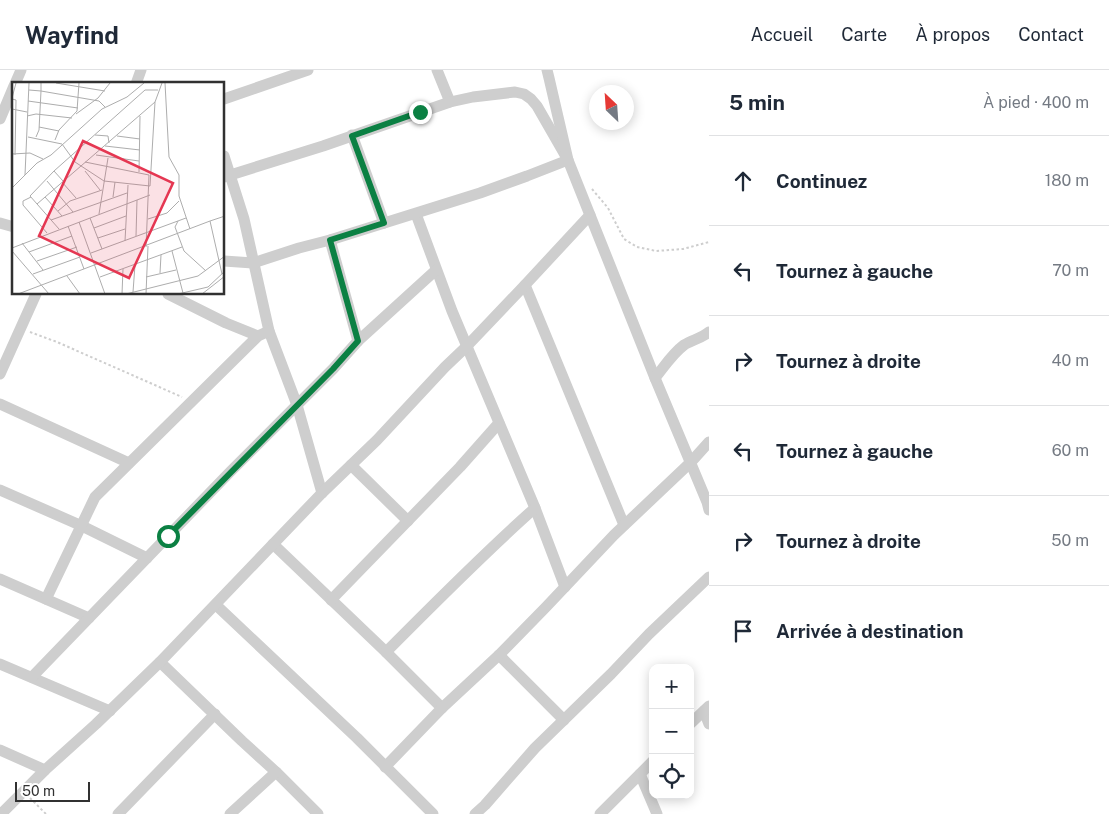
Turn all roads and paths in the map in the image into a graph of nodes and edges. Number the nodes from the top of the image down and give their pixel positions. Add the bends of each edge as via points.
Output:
1 (21, 70) edge
2 (142, 70) edge
3 (308, 70) edge
4 (437, 70) edge
5 (547, 70) edge
6 (15, 82) edge
7 (137, 82) edge
8 (12, 90) edge
9 (225, 99) edge
10 (450, 102) junction
11 (0, 119) edge
12 (352, 136) junction
13 (568, 160) junction
14 (225, 163) edge
15 (227, 176) edge
16 (591, 188) dead end
17 (416, 214) junction
18 (590, 215) junction
19 (384, 223) junction
20 (330, 240) junction
21 (709, 242) edge
22 (225, 261) edge
23 (253, 263) junction
24 (436, 270) junction
25 (525, 284) junction
26 (36, 295) edge
27 (170, 295) edge
28 (21, 329) junction
29 (709, 332) edge
30 (263, 334) junction
31 (358, 341) junction
32 (466, 347) junction
33 (0, 374) edge
34 (654, 378) junction
35 (192, 401) junction
36 (0, 404) edge
37 (296, 405) junction
38 (499, 423) junction
39 (709, 442) edge
40 (691, 462) junction
41 (129, 463) junction
42 (351, 465) junction
43 (0, 490) edge
44 (322, 493) junction
45 (535, 508) junction
46 (709, 510) edge
47 (408, 521) junction
48 (624, 525) junction
49 (82, 526) junction
50 (273, 544) junction
51 (147, 558) junction
52 (709, 577) edge
53 (0, 579) edge
54 (566, 586) junction
55 (46, 599) junction
56 (331, 600) junction
57 (216, 605) junction
58 (89, 618) junction
59 (386, 652) junction
60 (499, 655) junction
61 (160, 662) junction
62 (0, 664) edge
63 (32, 677) junction
64 (442, 708) junction
65 (706, 709) edge
66 (110, 711) junction
67 (215, 714) junction
68 (564, 720) junction
69 (694, 720) edge
70 (709, 724) edge
71 (0, 750) edge
72 (649, 765) edge
73 (385, 767) junction
74 (45, 770) junction
75 (276, 772) junction
76 (640, 774) junction
77 (24, 792) junction
78 (1, 814) edge
79 (46, 814) edge
80 (118, 814) edge
81 (230, 814) edge
82 (318, 814) edge
83 (433, 814) edge
84 (475, 814) edge
85 (600, 814) edge
86 (657, 814) edge

1 - 6 street
2 - 7 street
3 - 9 street
4 - 10 street
5 - 13 street
8 - 11 street
10 - 12 street
10 - 13 street via 515,92 524,94 538,106
12 - 15 street
12 - 19 street
13 - 17 street
13 - 18 street
14 - 15 street
15 - 23 street via 244,219
16 - 21 path via 608,208 624,238 637,247 656,251 683,249
17 - 19 street
17 - 24 street
18 - 25 street
18 - 34 street
19 - 20 street
20 - 23 street
20 - 31 street
22 - 23 street
23 - 30 street
24 - 31 street
24 - 32 street
25 - 32 street
25 - 48 street
26 - 28 street
27 - 30 street via 226,322
28 - 33 street
28 - 35 path
29 - 34 street via 677,351
30 - 35 street
30 - 37 street
31 - 37 street
32 - 38 street
32 - 42 street
34 - 40 street
35 - 41 street
36 - 41 street
37 - 44 street
37 - 51 street
38 - 45 street
38 - 47 street
39 - 40 street
40 - 46 street
40 - 48 street
41 - 49 street via 95,497
42 - 44 street
42 - 47 street
43 - 49 street
44 - 50 street
45 - 54 street
45 - 59 street
47 - 56 street
48 - 54 street
49 - 51 street
49 - 55 street
50 - 56 street
50 - 57 street
51 - 58 street
52 - 68 street
53 - 55 street
54 - 60 street
55 - 58 street
56 - 59 street
57 - 61 street
57 - 73 street
58 - 63 street
59 - 64 street
60 - 64 street
60 - 68 street
61 - 66 street
61 - 67 street
62 - 63 street
63 - 66 street
64 - 73 street
65 - 69 street
65 - 70 street
66 - 74 street
67 - 75 street
67 - 80 street
68 - 84 street
71 - 74 street
72 - 76 street
73 - 83 street
74 - 77 street
75 - 81 street
75 - 82 street
76 - 85 street
76 - 86 street
77 - 78 street
77 - 79 path

